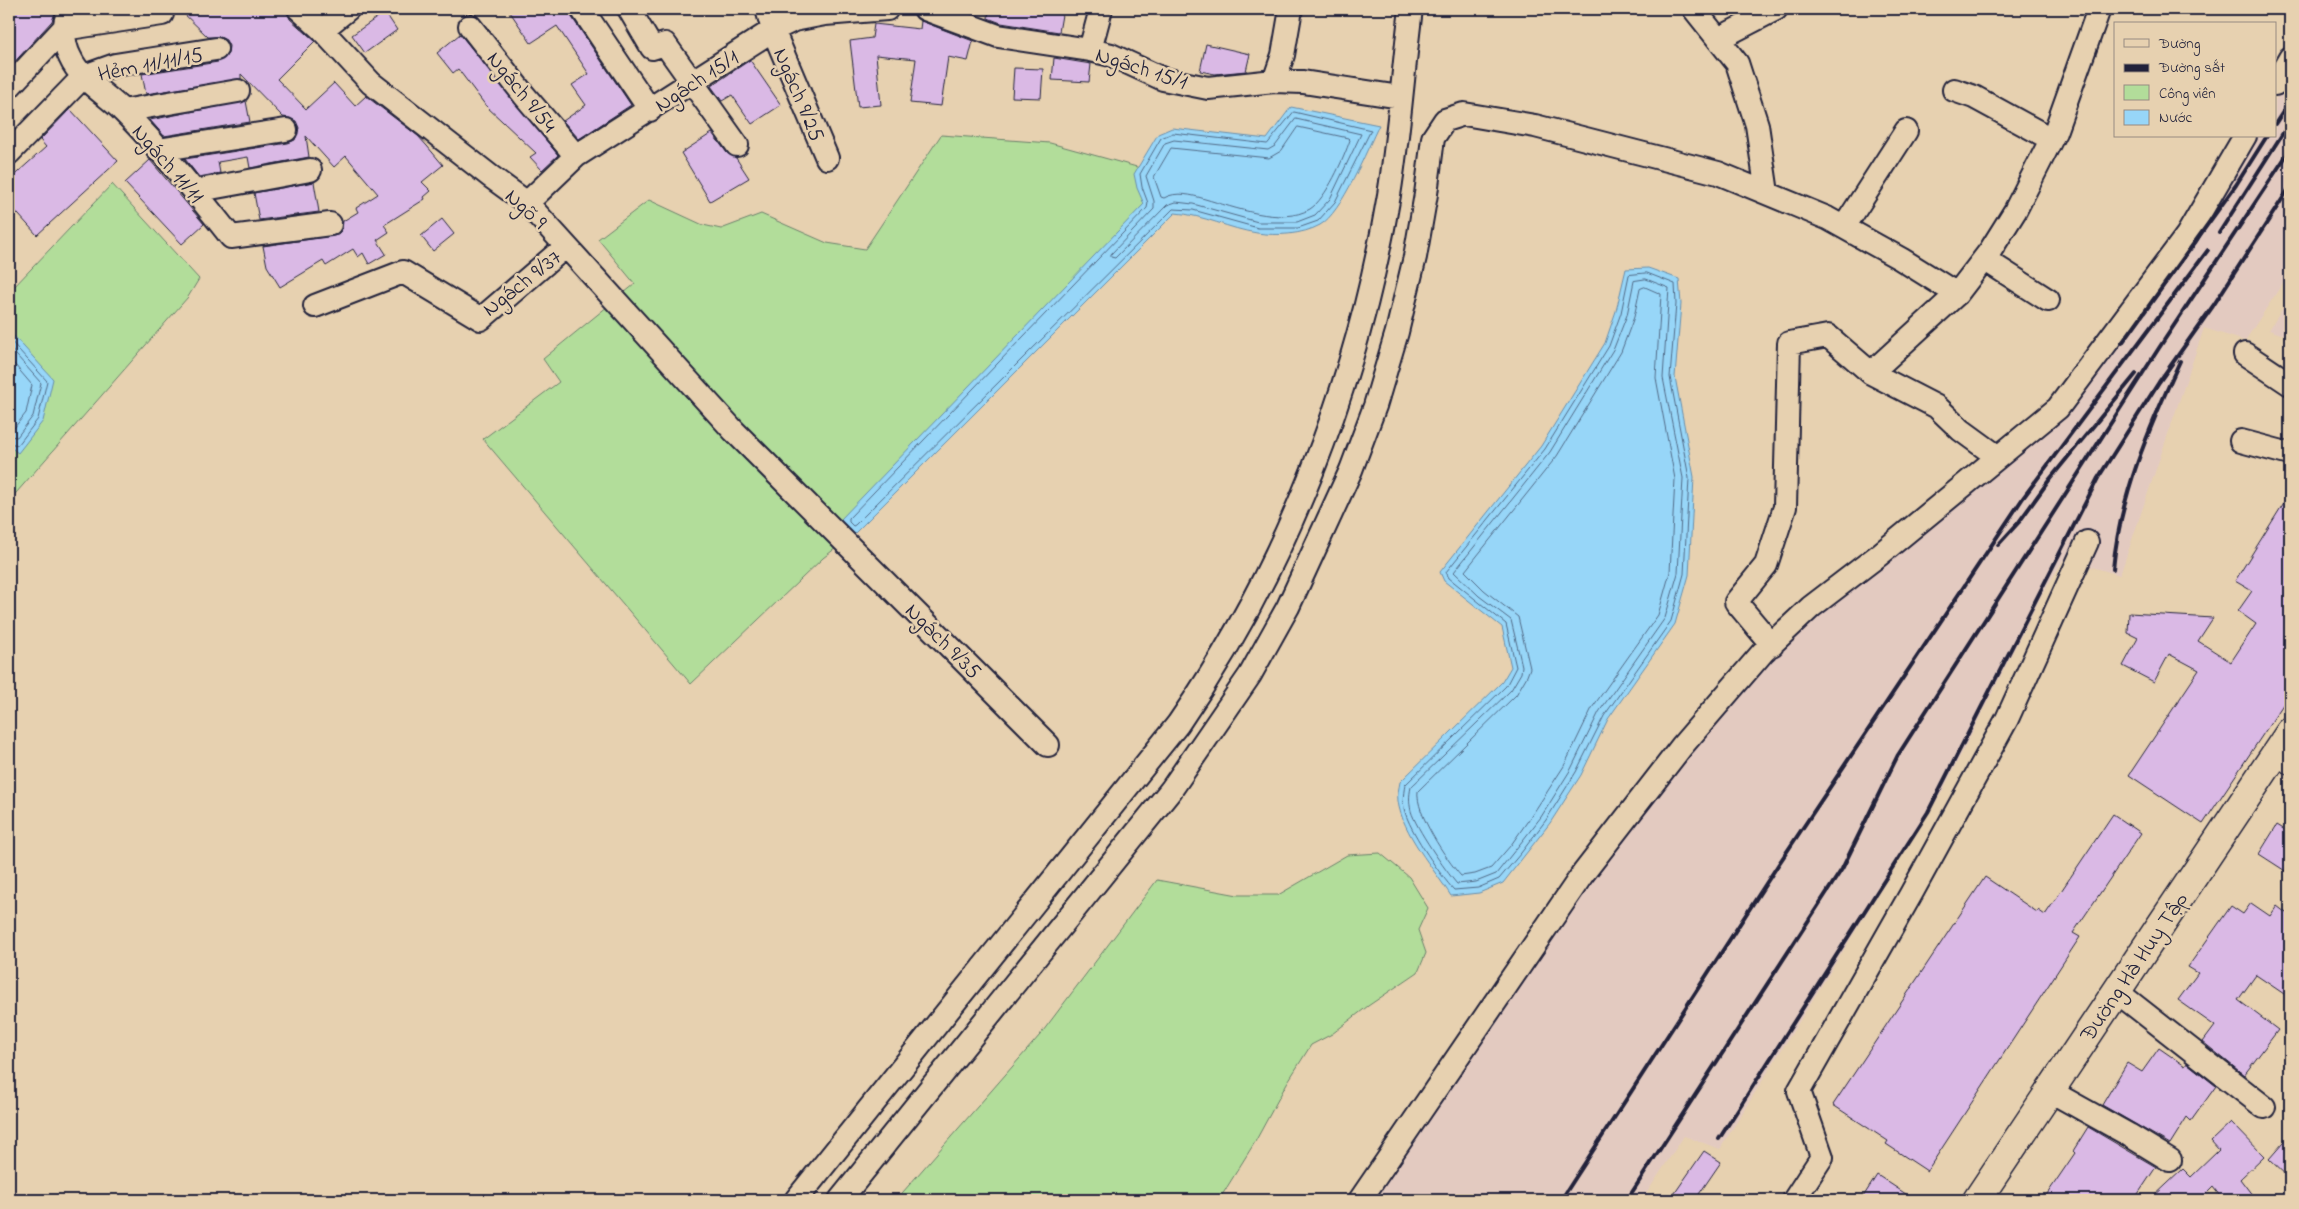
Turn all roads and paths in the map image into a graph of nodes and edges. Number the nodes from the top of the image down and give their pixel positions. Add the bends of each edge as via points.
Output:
1 (299, 9) edge
2 (348, 9) edge
3 (582, 9) edge
4 (629, 9) edge
5 (887, 9) edge
6 (925, 9) edge
7 (1101, 9) edge
8 (1291, 9) edge
9 (1410, 9) edge
10 (1694, 9) edge
11 (1776, 9) edge
12 (2099, 9) edge
13 (162, 14) dead end
14 (968, 17) edge
15 (67, 19) edge
16 (770, 19) edge
17 (470, 26) dead end
18 (322, 30) junction
19 (1718, 39) junction
20 (216, 49) dead end
21 (1090, 50) junction
22 (2290, 58) edge
23 (84, 76) junction
24 (1274, 81) junction
25 (694, 82) junction
26 (2276, 82) edge
27 (9, 87) edge
28 (1954, 90) dead end
29 (238, 91) dead end
30 (1400, 96) junction
31 (650, 110) junction
32 (123, 111) junction
33 (286, 130) dead end
34 (1906, 131) dead end
35 (2244, 138) edge
36 (2051, 139) junction
37 (737, 146) dead end
38 (158, 150) junction
39 (9, 153) edge
40 (576, 156) junction
41 (827, 158) dead end
42 (310, 170) dead end
43 (194, 192) junction
44 (1767, 193) junction
45 (527, 203) junction
46 (330, 224) dead end
47 (1844, 227) junction
48 (566, 246) junction
49 (1984, 259) junction
50 (1957, 294) junction
51 (2048, 300) dead end
52 (315, 306) dead end
53 (2246, 354) dead end
54 (1871, 373) junction
55 (2290, 384) edge
56 (1340, 399) junction
57 (1373, 411) junction
58 (2240, 441) dead end
59 (2290, 454) edge
60 (1998, 457) junction
61 (840, 536) joint
62 (2087, 542) dead end
63 (1772, 645) junction
64 (1048, 745) dead end
65 (2286, 749) edge
66 (2116, 991) junction
67 (2050, 1091) junction
68 (2264, 1107) dead end
69 (2170, 1160) dead end
70 (796, 1200) edge
71 (840, 1200) edge
72 (1360, 1200) edge
73 (1794, 1200) edge
74 (1977, 1200) edge

1 - 18 street, Ngõ 9
2 - 18 street
3 - 31 street
4 - 25 street via 652,48 666,44
5 - 16 street, Ngách 15/1 via 794,20
6 - 14 street, Ngách 15/1
7 - 21 street
8 - 24 street via 1283,55
9 - 30 street
10 - 19 street
11 - 19 street
12 - 36 street
13 - 15 street
14 - 21 street, Ngách 15/1 via 998,36
15 - 23 street, Ngách 11/11 via 70,57
15 - 27 street
16 - 25 street, Ngách 15/1
16 - 41 street, Ngách 9/25
17 - 40 street, Ngách 9/54
18 - 45 street, Ngõ 9 via 372,83
19 - 44 street via 1737,63 1754,116
20 - 23 street, Hẻm 11/11/15 via 115,65
21 - 24 street, Ngách 15/1 via 1110,55 1163,79 1208,88
22 - 26 street
23 - 32 street, Ngách 11/11
23 - 39 street
24 - 30 street, Ngách 15/1
25 - 31 street, Ngách 15/1
25 - 37 street
28 - 36 street via 1974,97
29 - 32 street
30 - 56 street via 1390,193 1378,256
31 - 40 street, Ngách 15/1
32 - 38 street, Ngách 11/11
33 - 38 street
34 - 47 street
35 - 60 street via 2188,235 2058,408
36 - 49 street via 2015,211
38 - 43 street, Ngách 11/11
40 - 45 street, Ngách 15/1
42 - 43 street
43 - 46 street, Ngách 11/11 via 230,237
44 - 47 street
44 - 57 street via 1718,173 1535,126 1464,114 1445,120 1433,138 1415,257 1398,332
45 - 48 street, Ngõ 9
47 - 50 street
48 - 52 street, Ngách 9/37 via 481,319 403,272
48 - 61 street, Ngõ 9 via 734,431
49 - 50 street
49 - 51 street
50 - 54 street
53 - 55 street
54 - 60 street via 1938,407
54 - 63 street via 1828,336 1789,343 1785,506 1766,565 1736,602
56 - 57 street
56 - 70 street via 1284,538 1213,673 1128,788
57 - 71 street via 1347,479 1288,607 1250,675 1221,718 1171,790
58 - 59 street
60 - 63 street via 1812,607
61 - 64 street, Ngách 9/35
62 - 73 street via 2007,719 1799,1091 1822,1157
63 - 72 street via 1682,746 1582,875
65 - 66 main road, Đường Hà Huy Tập
66 - 67 main road, Đường Hà Huy Tập
66 - 68 street
67 - 69 street
67 - 74 main road, Đường Hà Huy Tập

